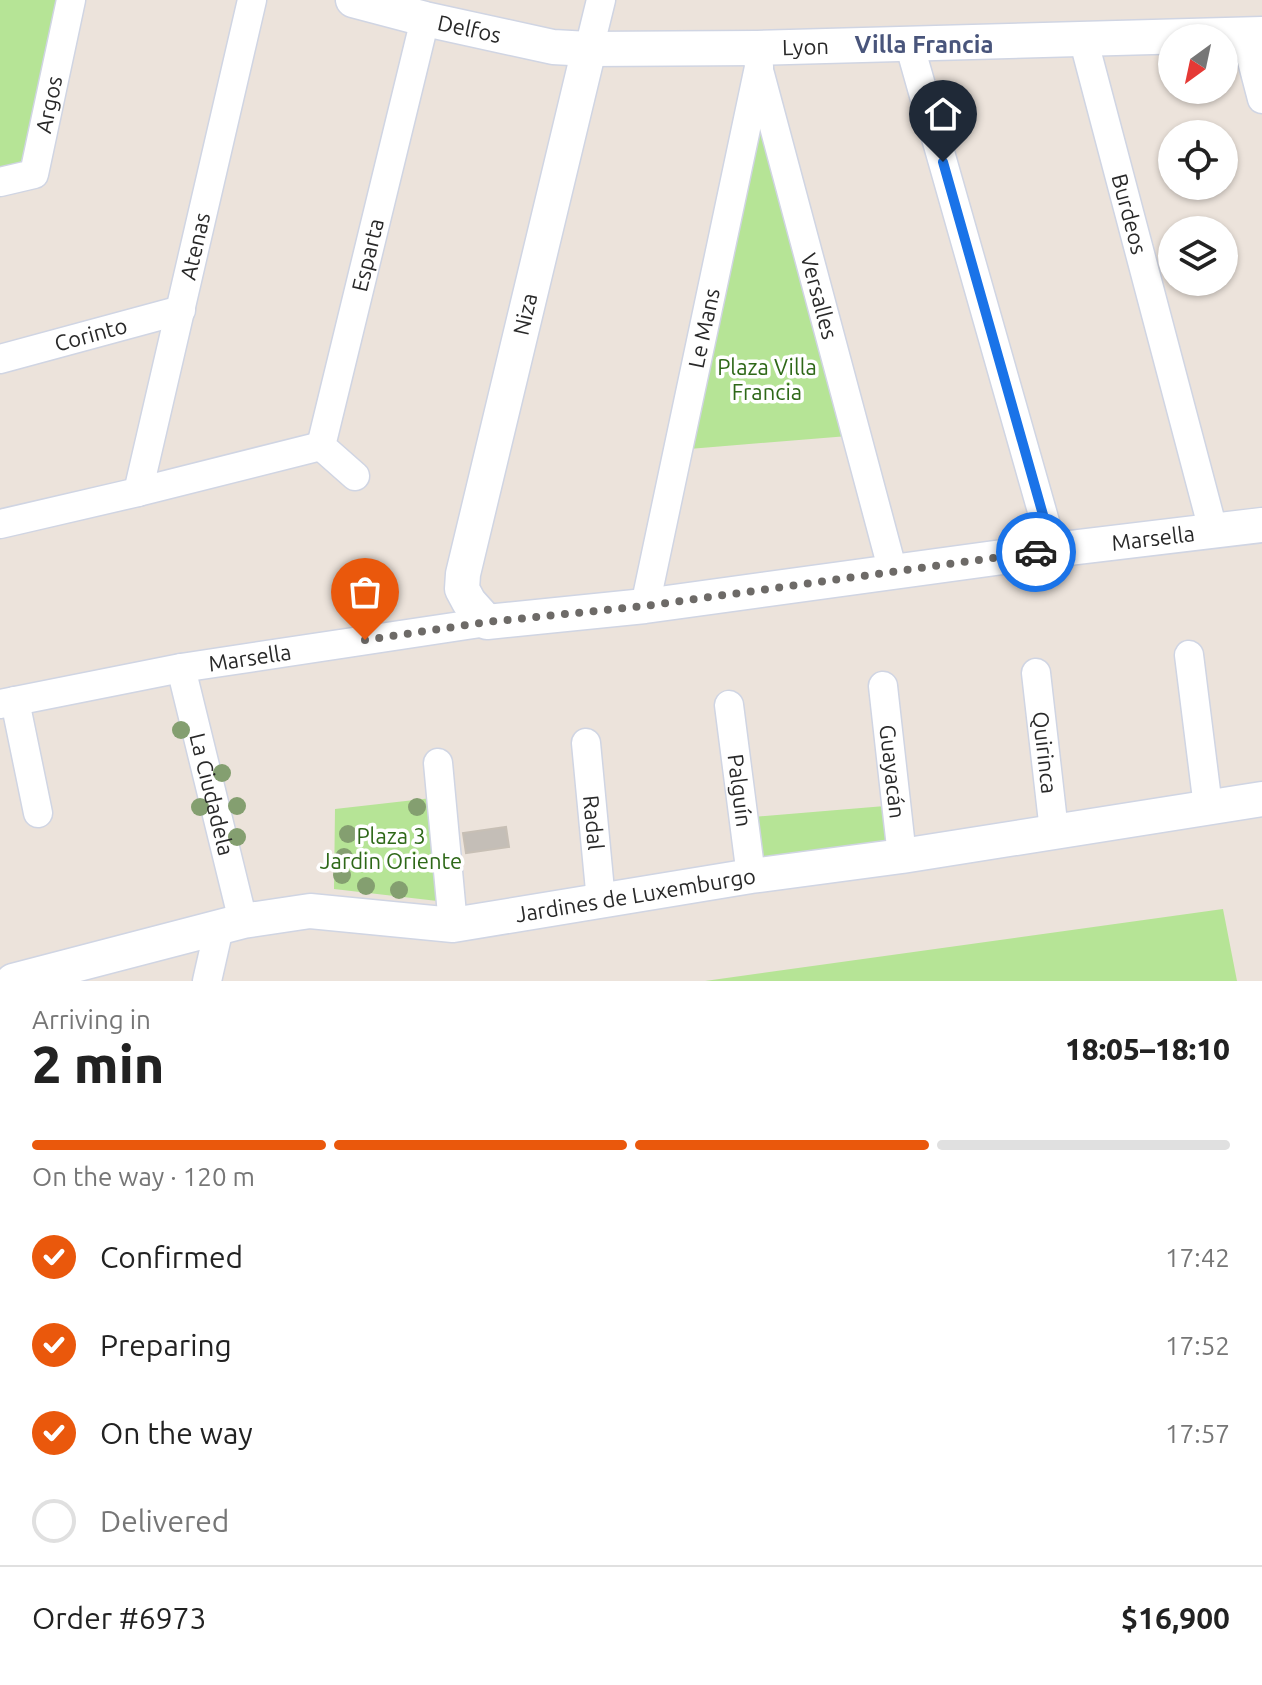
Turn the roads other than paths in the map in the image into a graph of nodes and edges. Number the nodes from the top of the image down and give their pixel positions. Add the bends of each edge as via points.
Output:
1 (71, 0) edge
2 (252, 0) edge
3 (353, 0) edge
4 (601, 0) edge
5 (425, 19) junction
6 (1254, 34) edge
7 (1083, 38) junction
8 (909, 43) junction
9 (589, 49) junction
10 (758, 58) junction
11 (1262, 99) edge
12 (0, 182) edge
13 (181, 310) junction
14 (0, 359) edge
15 (321, 446) junction
16 (355, 476) dead end
17 (138, 492) junction
18 (0, 524) edge
19 (1262, 525) edge
20 (1213, 530) junction
21 (1053, 550) junction
22 (893, 572) junction
23 (645, 606) junction
24 (487, 622) junction
25 (1189, 655) dead end
26 (181, 668) junction
27 (1036, 673) dead end
28 (883, 686) dead end
29 (7, 702) edge
30 (729, 705) dead end
31 (586, 743) dead end
32 (438, 763) dead end
33 (1262, 799) edge
34 (1208, 807) junction
35 (38, 813) dead end
36 (1054, 831) junction
37 (902, 856) junction
38 (751, 876) junction
39 (601, 901) junction
40 (231, 924) junction
41 (453, 925) junction
42 (13, 981) edge
43 (207, 981) edge

1 - 12 street, Argos via 34,174
2 - 13 street, Atenas
3 - 5 street, Delfos
4 - 9 street, Niza
5 - 9 street, Delfos via 553,47
5 - 15 street, Esparta
6 - 7 street, Lyon
6 - 11 street
7 - 8 street, Lyon
7 - 20 street, Burdeos
8 - 10 street, Lyon
8 - 21 street
9 - 10 street, Lyon
9 - 24 street, Niza via 463,574 462,589
10 - 22 street, Versalles
10 - 23 street, Le Mans
13 - 14 street, Corinto
13 - 17 street, Atenas
15 - 16 street
15 - 17 street
17 - 18 street
19 - 20 street, Marsella
20 - 21 street, Marsella
21 - 22 street, Marsella
22 - 23 street, Marsella
23 - 24 street, Marsella
24 - 26 street, Marsella
25 - 34 street
26 - 29 street, Marsella
26 - 40 street, La Ciudadela
27 - 36 street, Quirinca
28 - 37 street, Guayacán
29 - 35 street
30 - 38 street, Palguín
31 - 39 street, Radal
32 - 41 street
33 - 34 street, Jardines de Luxemburgo
34 - 36 street, Jardines de Luxemburgo
36 - 37 street, Jardines de Luxemburgo
37 - 38 street, Jardines de Luxemburgo
38 - 39 street, Jardines de Luxemburgo
39 - 41 street, Jardines de Luxemburgo
40 - 41 street, Jardines de Luxemburgo via 310,911
40 - 42 street, Jardines de Luxemburgo
40 - 43 street

